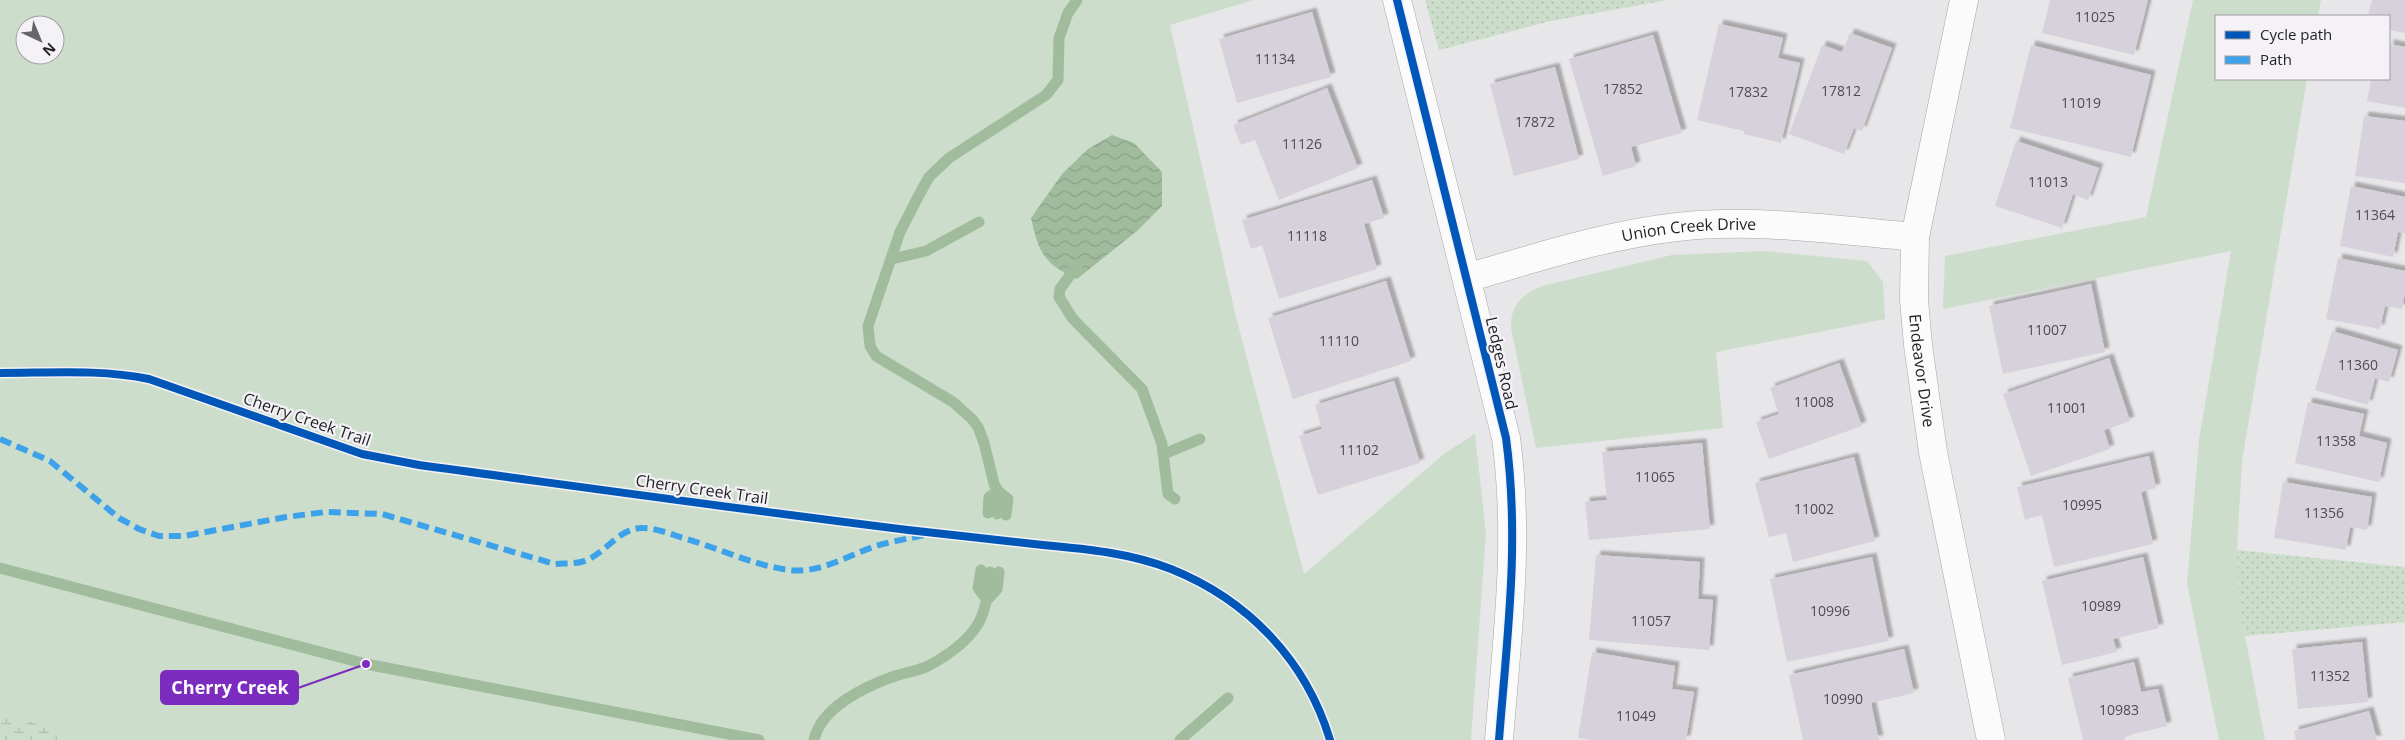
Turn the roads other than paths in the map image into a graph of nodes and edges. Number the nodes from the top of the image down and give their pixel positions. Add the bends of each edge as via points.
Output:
1 (1397, 0) edge
2 (1964, 0) edge
3 (1915, 237) junction
4 (1467, 278) junction
5 (1499, 740) edge
6 (1991, 740) edge

1 - 4 street, Ledges Road
2 - 3 street, Endeavor Drive
3 - 4 street, Union Creek Drive via 1755,224 1676,227 1599,242
3 - 6 street, Endeavor Drive via 1917,336 1933,452
4 - 5 street, Ledges Road via 1506,438 1511,478 1512,576

